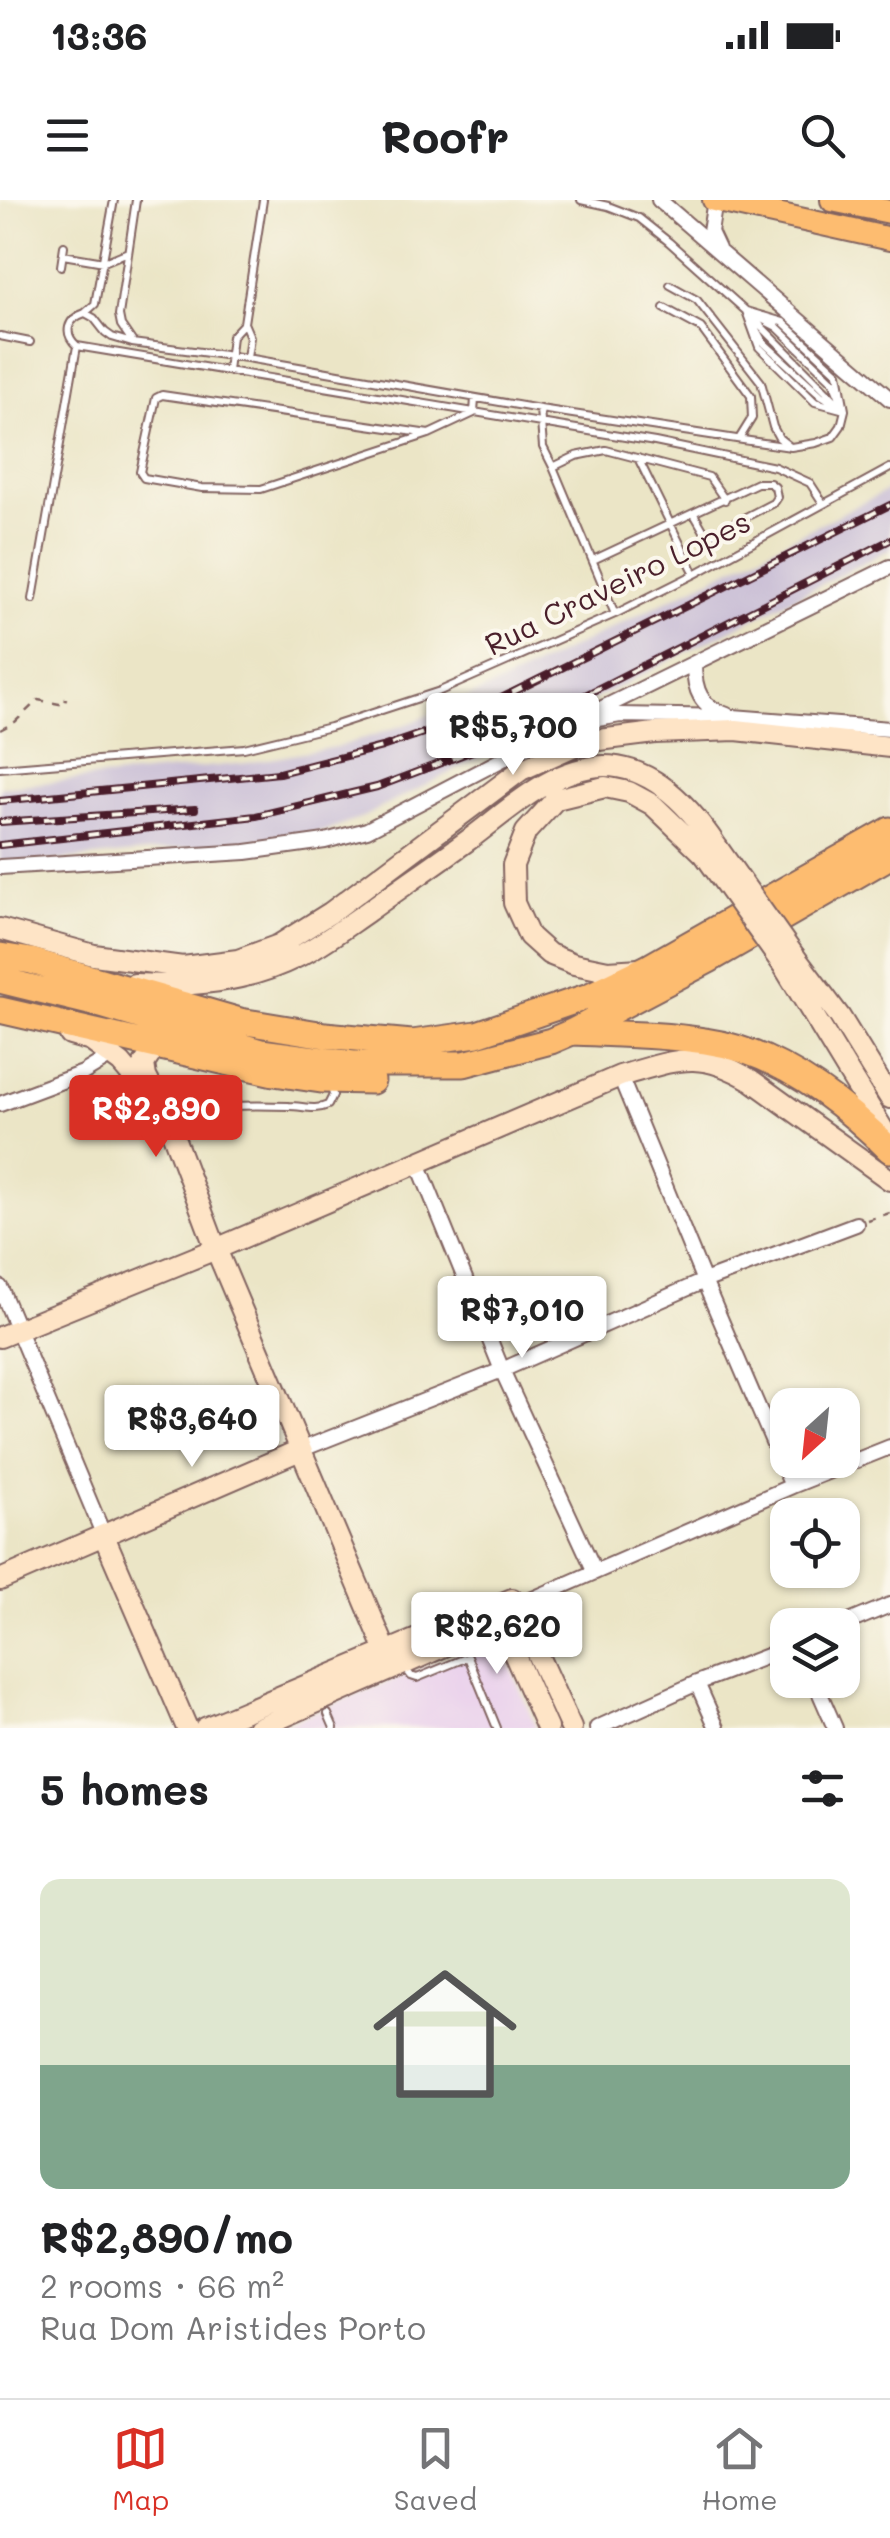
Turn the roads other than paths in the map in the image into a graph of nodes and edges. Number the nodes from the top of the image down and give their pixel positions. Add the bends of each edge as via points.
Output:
1 (114, 200) edge
2 (136, 200) edge
3 (263, 200) edge
4 (581, 200) edge
5 (659, 200) edge
6 (714, 200) edge
7 (832, 200) edge
8 (890, 212) edge
9 (890, 239) edge
10 (128, 252) junction
11 (721, 254) junction
12 (104, 262) junction
13 (61, 266) dead end
14 (670, 285) dead end
15 (664, 308) dead end
16 (746, 311) junction
17 (85, 313) junction
18 (244, 323) junction
19 (0, 336) edge
20 (30, 342) dead end
21 (132, 342) junction
22 (77, 346) junction
23 (229, 356) junction
24 (247, 358) junction
25 (228, 372) junction
26 (475, 398) junction
27 (890, 400) edge
28 (540, 409) junction
29 (845, 410) junction
30 (474, 413) junction
31 (540, 423) junction
32 (430, 434) junction
33 (738, 440) junction
34 (790, 446) junction
35 (638, 457) junction
36 (553, 467) junction
37 (890, 468) edge
38 (726, 500) junction
39 (823, 502) junction
40 (694, 514) junction
41 (672, 524) junction
42 (592, 560) junction
43 (890, 567) edge
44 (695, 574) junction
45 (34, 599) dead end
46 (616, 614) junction
47 (694, 664) junction
48 (732, 717) junction
49 (772, 720) junction
50 (572, 723) junction
51 (890, 729) edge
52 (802, 738) junction
53 (890, 747) edge
54 (0, 768) edge
55 (890, 830) edge
56 (710, 851) junction
57 (890, 856) edge
58 (0, 867) edge
59 (0, 929) edge
60 (0, 956) edge
61 (789, 961) junction
62 (646, 968) junction
63 (5, 983) edge
64 (100, 993) junction
65 (0, 1010) edge
66 (0, 1018) edge
67 (572, 1032) junction
68 (160, 1047) junction
69 (111, 1056) junction
70 (218, 1061) junction
71 (464, 1064) junction
72 (620, 1076) junction
73 (321, 1080) junction
74 (890, 1098) edge
75 (0, 1104) edge
76 (166, 1116) junction
77 (890, 1141) edge
78 (890, 1150) edge
79 (418, 1163) junction
80 (890, 1184) edge
81 (856, 1224) road end
82 (216, 1249) junction
83 (704, 1281) junction
84 (0, 1287) edge
85 (9, 1333) edge
86 (502, 1370) junction
87 (890, 1447) edge
88 (300, 1450) junction
89 (792, 1486) junction
90 (104, 1536) junction
91 (596, 1572) junction
92 (0, 1580) edge
93 (890, 1605) edge
94 (511, 1608) junction
95 (860, 1618) edge
96 (386, 1651) junction
97 (770, 1655) edge
98 (404, 1666) junction
99 (697, 1683) junction
100 (279, 1696) junction
101 (822, 1698) edge
102 (328, 1714) dead end
103 (290, 1718) junction
104 (187, 1728) edge
105 (205, 1728) edge
106 (258, 1728) edge
107 (334, 1728) edge
108 (497, 1728) edge
109 (548, 1728) edge
110 (570, 1728) edge
111 (597, 1728) edge
112 (717, 1728) edge
113 (835, 1728) edge

1 - 12 lane
2 - 10 lane
3 - 18 lane
4 - 16 lane via 638,218
5 - 11 street
6 - 9 main road
6 - 11 street via 710,232
7 - 8 main road
10 - 12 lane
10 - 21 lane via 119,316
11 - 27 street
12 - 13 lane via 64,250
12 - 17 lane via 95,304
14 - 34 lane via 697,300 761,382 772,427
15 - 33 lane via 701,328 751,396 752,418
16 - 29 lane
16 - 29 lane via 758,347 815,402
16 - 29 lane via 783,322 838,374
17 - 21 lane via 112,337
17 - 22 lane via 68,325
18 - 23 lane via 232,336
18 - 24 lane
19 - 20 lane
21 - 23 lane
22 - 25 lane
22 - 45 lane
23 - 24 lane
23 - 25 lane
24 - 26 lane
25 - 30 lane
26 - 28 lane
26 - 30 lane
28 - 31 lane
28 - 33 lane
29 - 34 lane via 833,437
30 - 31 lane
30 - 32 lane
31 - 36 lane
31 - 39 lane via 775,467 810,483
32 - 32 lane via 261,489 202,488 140,472 162,395
33 - 34 lane
35 - 36 lane via 606,450
35 - 38 lane via 708,477
35 - 41 lane
36 - 42 lane
37 - 39 lane, Rua Craveiro Lopes
38 - 40 lane
38 - 40 lane via 763,482 775,486 777,497 708,535
39 - 44 lane, Rua Craveiro Lopes
40 - 41 lane
41 - 42 lane
41 - 44 lane
42 - 46 lane
43 - 47 street
44 - 46 lane, Rua Craveiro Lopes
46 - 54 lane, Rua Craveiro Lopes via 440,691 244,748
47 - 48 street via 702,700
47 - 50 street
48 - 49 street
48 - 50 street via 620,715
49 - 51 street
49 - 52 street
50 - 58 street via 368,830 325,841
52 - 53 street
52 - 59 street via 736,730 583,742 521,770 330,913 279,945 238,960 183,967 94,955
55 - 62 highway
56 - 61 street, bridge
56 - 62 street via 653,804 605,787 556,799 526,832 512,865 514,902 528,936 574,964 608,971
56 - 64 street via 698,818 632,770 570,771 299,956 225,982
57 - 67 highway
60 - 64 highway via 31,961
61 - 74 street via 840,1018
61 - 77 street
62 - 64 highway via 478,1034 412,1043 324,1035
63 - 64 highway
64 - 70 highway via 168,1040
64 - 71 highway via 261,1052 352,1064
65 - 68 highway
66 - 69 street via 91,1042
67 - 71 highway
67 - 78 highway via 708,1041 759,1056 801,1076
68 - 70 highway
68 - 76 street via 144,1064
69 - 75 street via 83,1074
69 - 76 street
70 - 73 highway
71 - 73 highway via 406,1081
72 - 79 street
72 - 80 street via 676,1060 728,1066
72 - 83 street
73 - 76 lane via 333,1096 319,1109 247,1106
76 - 82 street
79 - 82 street
79 - 86 street
81 - 83 street
82 - 85 street
82 - 88 street
83 - 86 street
83 - 89 street
84 - 85 street
85 - 90 street
86 - 88 street
86 - 91 street
87 - 89 street
88 - 90 street
88 - 96 street
89 - 91 street
90 - 92 street
90 - 104 street
91 - 94 street
93 - 95 street
94 - 96 street
94 - 98 street
94 - 109 street
94 - 110 street
96 - 100 street
97 - 99 street
98 - 103 street
98 - 108 lane via 414,1678 468,1657
99 - 111 street
99 - 112 street
100 - 103 lane
100 - 105 street
101 - 113 street
102 - 107 lane
103 - 106 street

